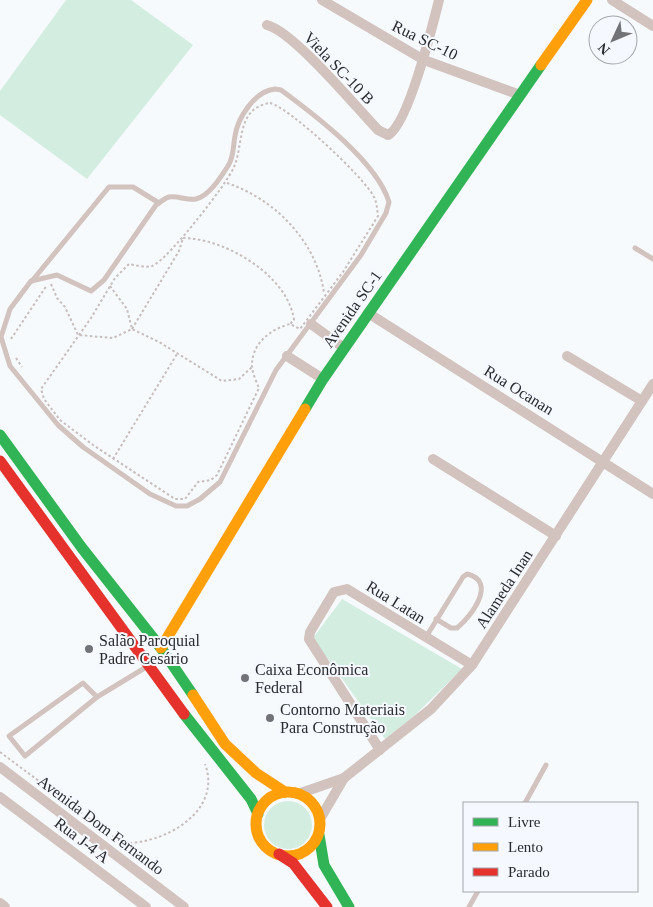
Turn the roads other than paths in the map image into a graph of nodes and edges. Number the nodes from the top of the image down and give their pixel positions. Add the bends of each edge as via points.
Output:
1 (322, 0) edge
2 (440, 0) edge
3 (587, 0) edge
4 (612, 0) edge
5 (267, 25) dead end
6 (653, 26) edge
7 (424, 60) junction
8 (520, 95) junction
9 (159, 203) junction
10 (636, 248) dead end
11 (653, 259) edge
12 (31, 281) junction
13 (368, 313) junction
14 (311, 324) junction
15 (344, 348) junction
16 (287, 356) junction
17 (567, 356) dead end
18 (323, 379) junction
19 (653, 384) edge
20 (642, 401) junction
21 (0, 435) edge
22 (434, 459) dead end
23 (0, 461) edge
24 (604, 462) junction
25 (653, 494) edge
26 (556, 536) junction
27 (436, 620) junction
28 (426, 638) junction
29 (160, 648) junction
30 (472, 665) junction
31 (149, 666) junction
32 (97, 697) junction
33 (380, 750) junction
34 (546, 765) dead end
35 (0, 767) edge
36 (344, 778) junction
37 (285, 792) junction
38 (298, 794) junction
39 (0, 796) edge
40 (526, 802) edge
41 (258, 814) junction
42 (320, 819) junction
43 (318, 835) junction
44 (279, 854) junction
45 (477, 892) edge
46 (0, 903) edge
47 (5, 907) edge
48 (146, 907) edge
49 (184, 907) edge
50 (327, 907) edge
51 (349, 907) edge
52 (469, 907) edge

1 - 7 street, Rua SC-10
2 - 7 street
3 - 8 main road, Avenida SC-1
4 - 6 street
5 - 7 street, Viela SC-10 B via 280,30 378,130 388,135 396,128
7 - 8 street, Rua SC-10
8 - 13 main road, Avenida SC-1
9 - 12 lane via 104,280 91,291 57,275
9 - 12 lane via 133,187 109,187
9 - 14 lane via 168,197 196,200 206,194 229,164 235,134 246,111 264,92 275,88 281,90 313,114 372,169 389,202 361,255
10 - 11 lane
12 - 16 lane via 10,309 1,337 10,366 58,425 83,447 150,494 176,506 187,506 200,499 220,482 256,406
13 - 15 main road, Avenida SC-1
13 - 24 street, Rua Ocanan
14 - 15 street
14 - 16 lane
15 - 18 main road, Avenida SC-1
16 - 18 street
17 - 20 street
18 - 29 main road, Avenida SC-1
19 - 20 street, Alameda Inan
20 - 24 street, Alameda Inan
21 - 29 main road
22 - 26 street
23 - 31 main road
24 - 25 street, Rua Ocanan
24 - 26 street, Alameda Inan
26 - 30 street, Alameda Inan
27 - 27 lane via 463,577 467,574 475,576 482,584 483,593 462,624 451,628
27 - 28 lane
28 - 30 street, Rua Latan
28 - 33 street, Rua Latan via 347,589 334,592 310,632 313,646
29 - 37 main road via 225,744 256,773
30 - 33 street, Alameda Inan via 431,709
31 - 32 lane
31 - 41 main road via 251,799
32 - 32 lane via 25,756 9,736 79,684 87,684
33 - 36 street, Alameda Inan
34 - 40 lane
35 - 49 street, Avenida Dom Fernando
36 - 38 street, Alameda Inan
36 - 42 street, Alameda Inan
37 - 38 main road
37 - 41 main road via 264,803
38 - 42 main road via 312,803
39 - 48 street, Rua J-4 A
41 - 44 main road via 260,838
42 - 43 main road
43 - 44 main road via 303,852 291,856
43 - 51 main road via 324,869
44 - 50 main road via 293,863
45 - 52 lane
46 - 47 street

